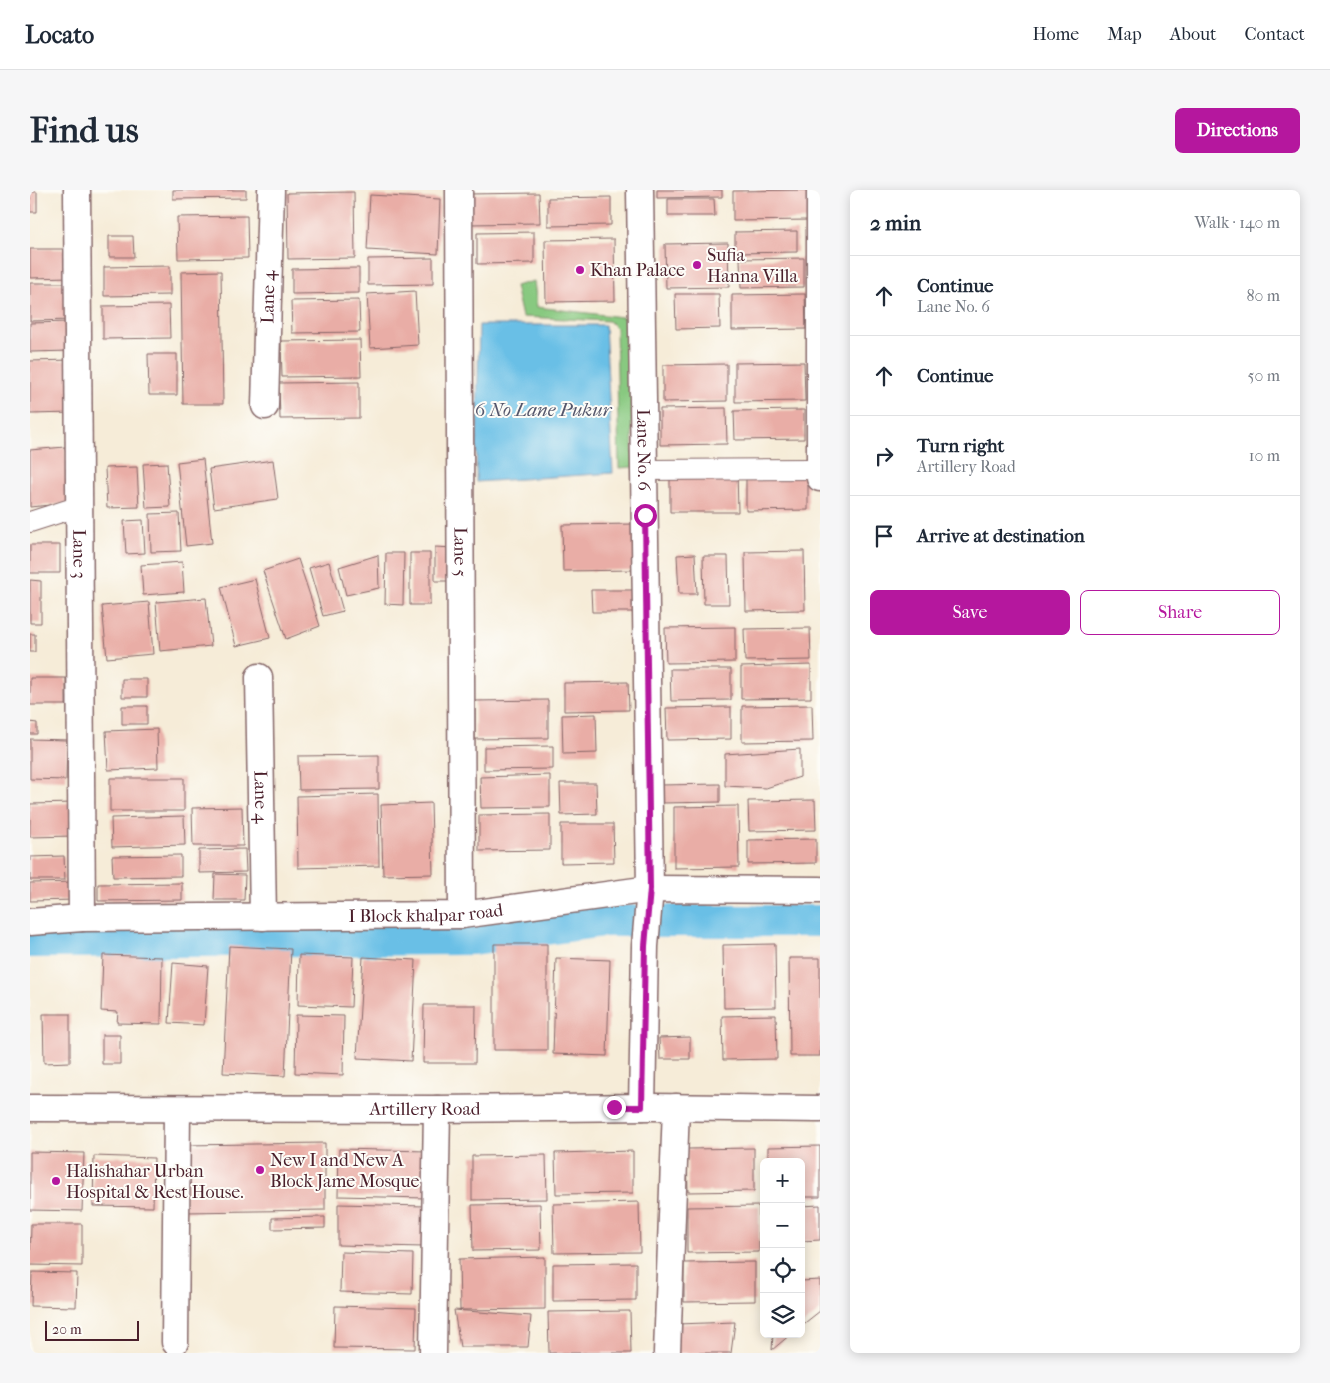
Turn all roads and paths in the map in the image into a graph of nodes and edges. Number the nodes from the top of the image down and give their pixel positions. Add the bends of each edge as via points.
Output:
1 (77, 190) edge
2 (271, 190) edge
3 (459, 190) edge
4 (640, 190) edge
5 (820, 190) edge
6 (265, 406) dead end
7 (644, 470) junction
8 (820, 470) edge
9 (820, 478) edge
10 (80, 506) junction
11 (30, 522) edge
12 (259, 677) dead end
13 (650, 889) junction
14 (820, 890) edge
15 (462, 915) junction
16 (263, 917) junction
17 (82, 918) junction
18 (30, 922) edge
19 (642, 1107) junction
20 (676, 1107) junction
21 (30, 1108) edge
22 (177, 1108) junction
23 (437, 1109) junction
24 (820, 1109) edge
25 (174, 1342) dead end
26 (433, 1353) edge
27 (667, 1353) edge

1 - 10 street, Lane 3
2 - 6 street, Lane 4
3 - 15 street, Lane 5
4 - 7 street, Lane No. 6
5 - 8 street
7 - 8 street
7 - 13 street, Lane No. 6
8 - 9 street
10 - 11 street
10 - 17 street, Lane 3
12 - 16 street, Lane 4
13 - 14 street, I Block khalpar road
13 - 15 street, I Block khalpar road
13 - 19 street, Lane No. 6 via 645,946
15 - 16 street, I Block khalpar road
16 - 17 street, I Block khalpar road
17 - 18 street, I Block khalpar road
19 - 20 street, Artillery Road
19 - 23 street, Artillery Road
20 - 24 street, Artillery Road
20 - 27 street
21 - 22 street, Artillery Road
22 - 23 street, Artillery Road
22 - 25 street
23 - 26 street

